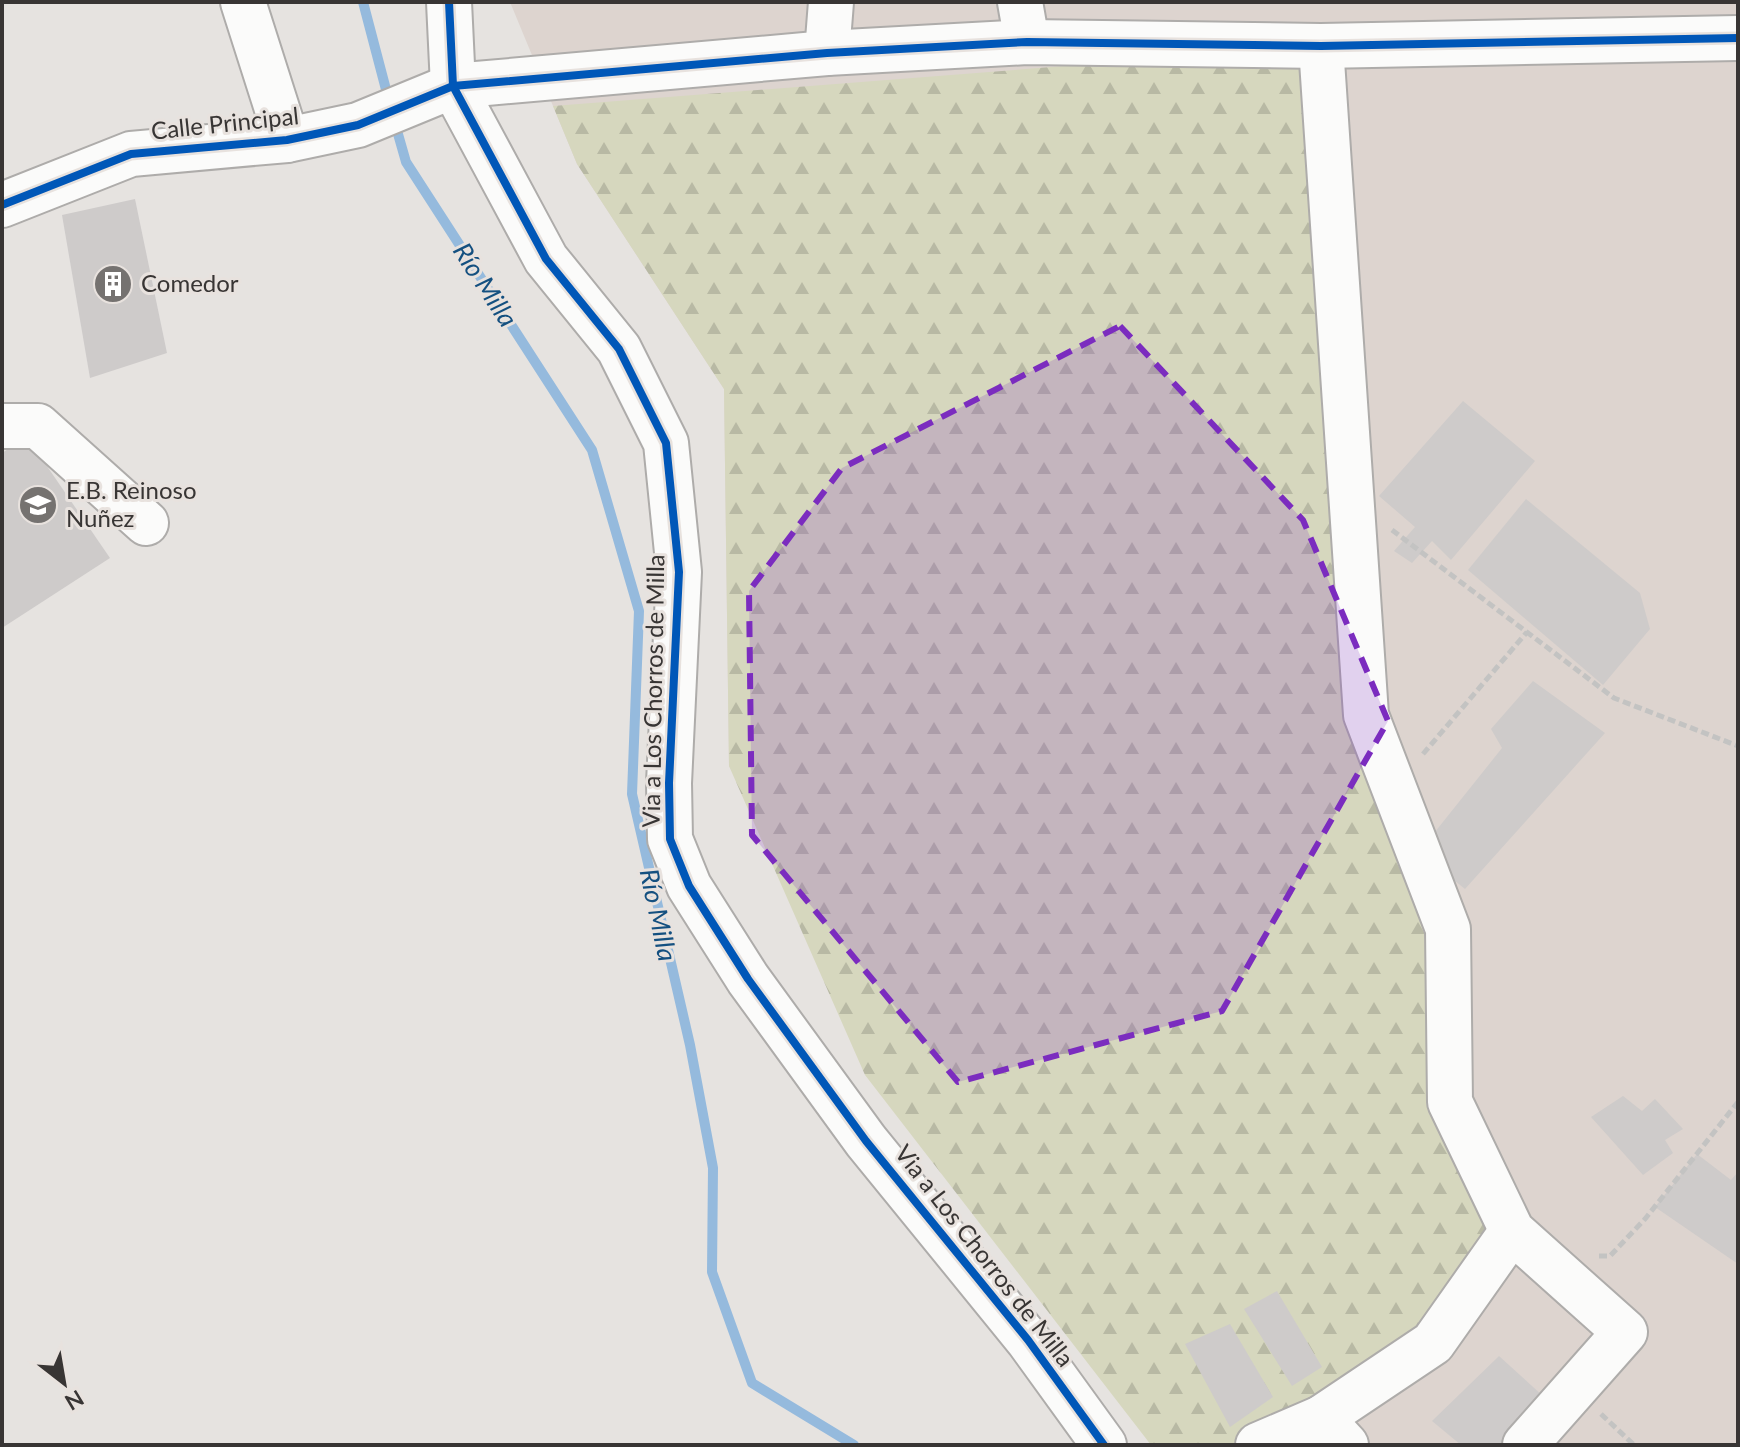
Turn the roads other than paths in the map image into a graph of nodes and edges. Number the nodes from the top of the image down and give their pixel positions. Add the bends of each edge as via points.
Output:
1 (243, 2) edge
2 (449, 2) edge
3 (831, 2) edge
4 (1024, 22) edge
5 (1738, 38) edge
6 (1321, 46) junction
7 (827, 53) junction
8 (453, 86) junction
9 (287, 140) junction
10 (2, 205) edge
11 (2, 426) edge
12 (146, 523) dead end
13 (1512, 1231) junction
14 (1333, 1431) edge
15 (1104, 1445) edge
16 (1258, 1445) edge
17 (1525, 1445) edge

1 - 9 street
2 - 8 street, Via a Los Chorros de Milla
3 - 7 street
4 - 6 street, Calle Principal
4 - 7 street, Calle Principal
5 - 6 street, Calle Principal
6 - 13 street via 1366,715 1448,929 1450,1102
7 - 8 street, Calle Principal
8 - 9 street, Calle Principal via 358,125
8 - 15 street, Via a Los Chorros de Milla via 546,259 619,349 666,443 679,572 670,839 689,886 748,979 866,1141 1028,1340
9 - 10 street, Calle Principal via 131,154
11 - 12 street via 38,426
13 - 14 street via 1433,1343
13 - 17 street via 1625,1332
14 - 16 street

